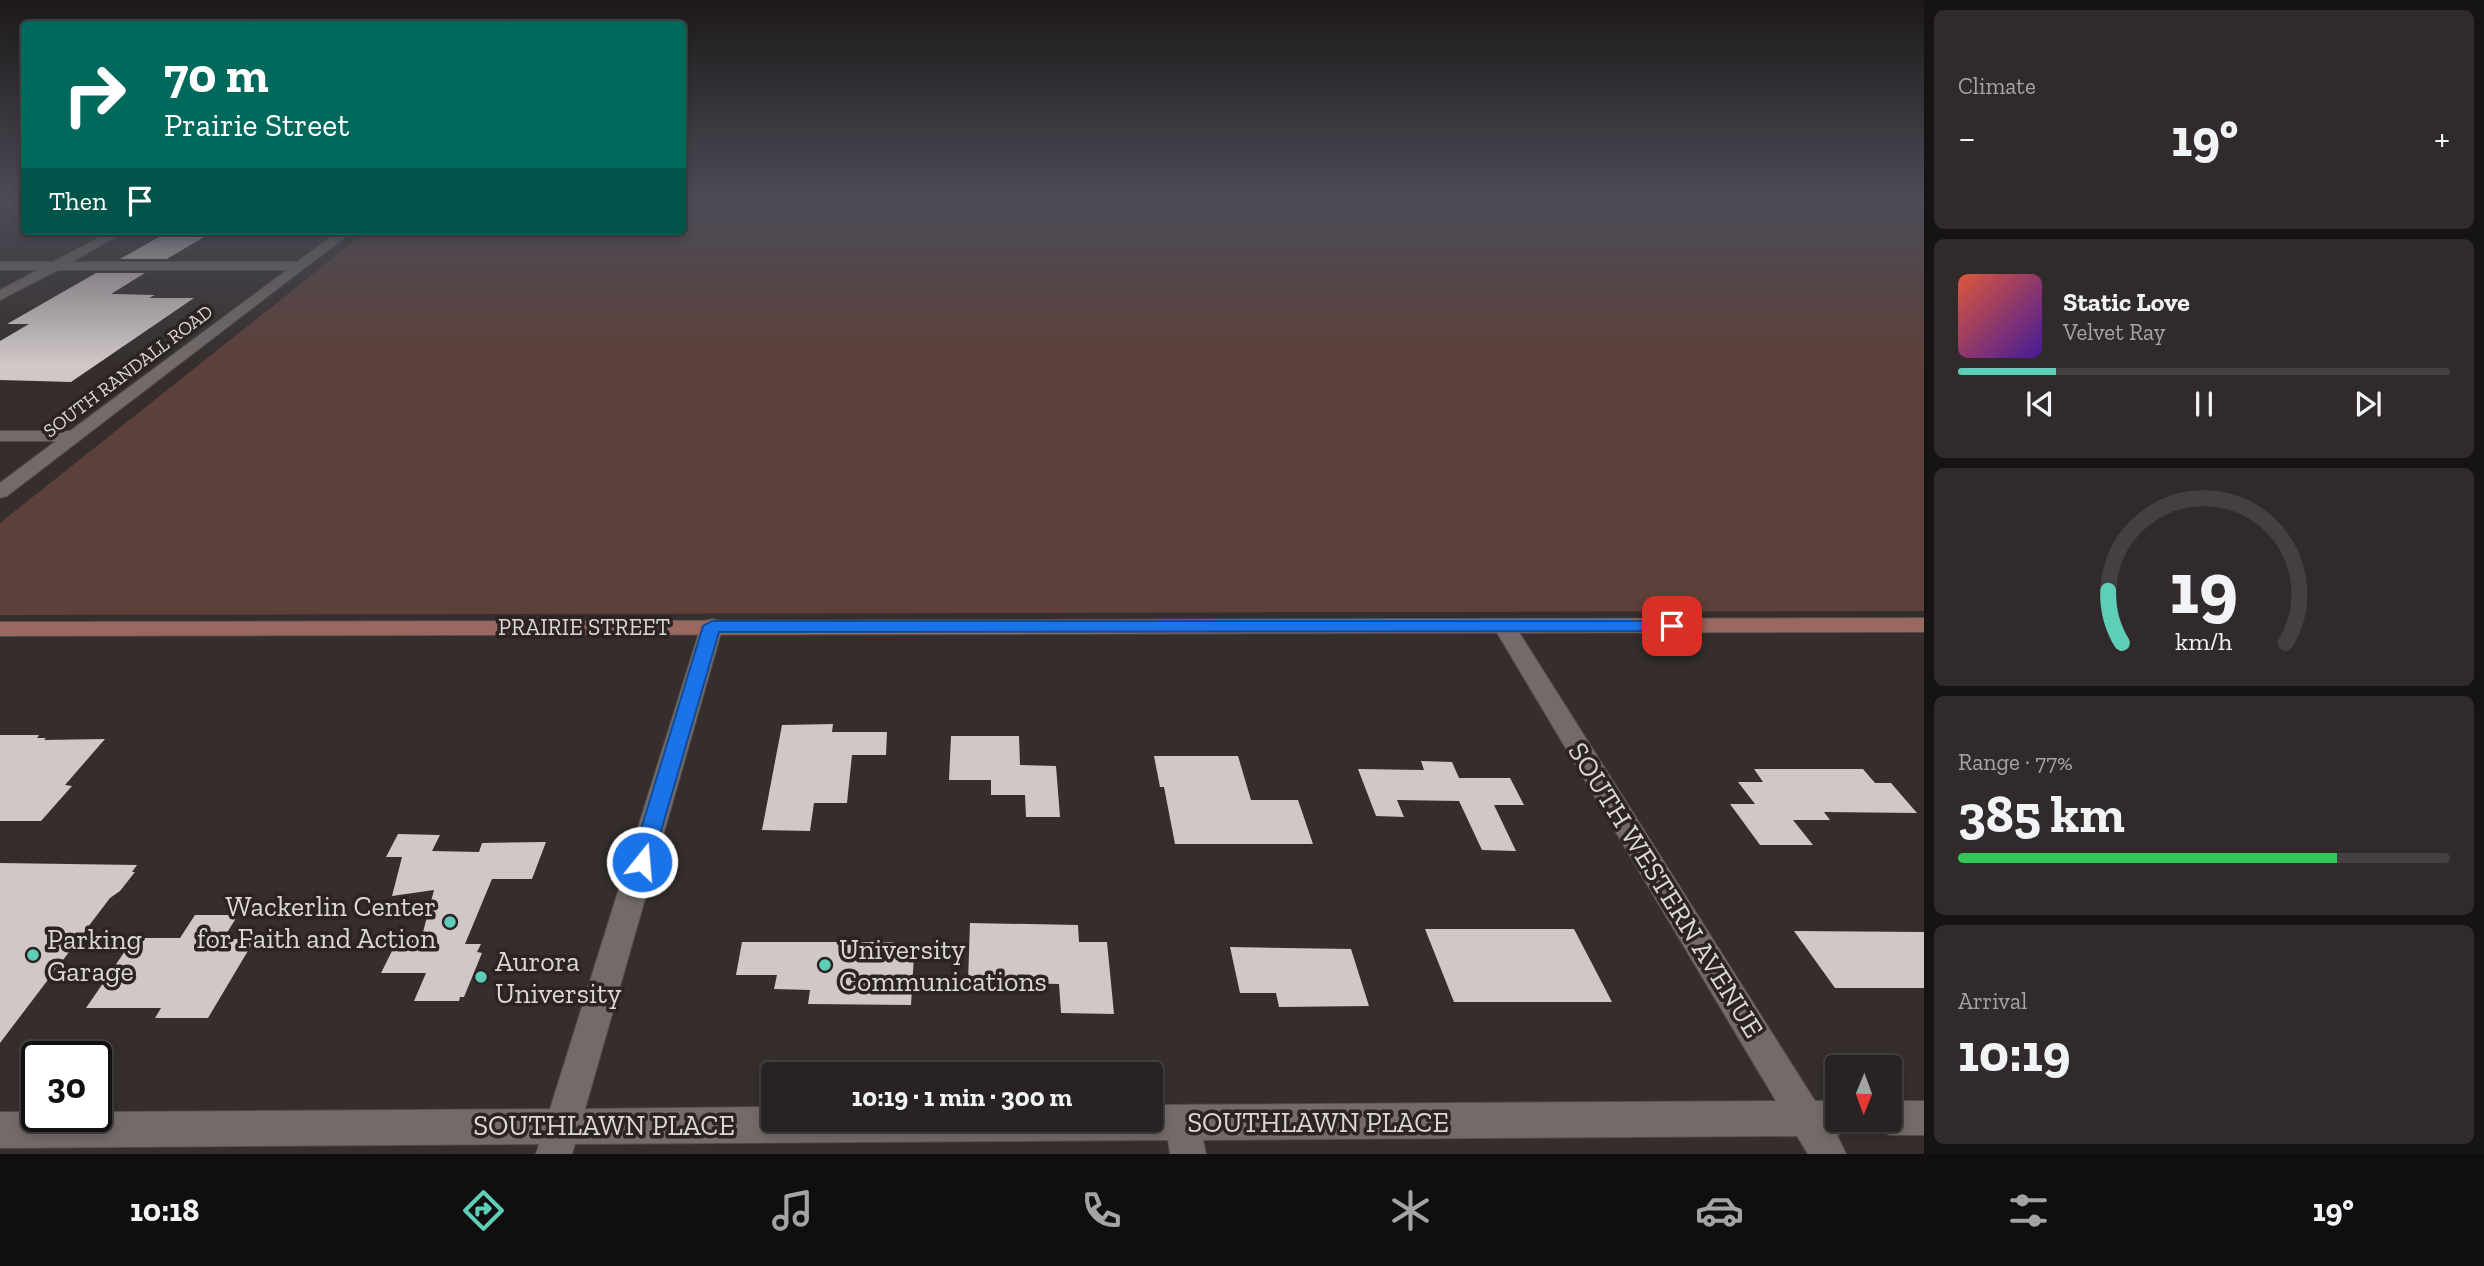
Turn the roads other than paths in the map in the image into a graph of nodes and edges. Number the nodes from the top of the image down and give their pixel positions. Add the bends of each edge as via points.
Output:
1 (75, 256) edge
2 (314, 256) edge
3 (0, 266) edge
4 (56, 266) junction
5 (300, 266) junction
6 (0, 296) edge
7 (0, 436) edge
8 (75, 436) junction
9 (0, 492) edge
10 (1924, 625) edge
11 (712, 626) junction
12 (1504, 626) junction
13 (0, 629) edge
14 (1822, 1118) edge
15 (1902, 1118) edge
16 (1924, 1118) edge
17 (0, 1130) edge
18 (1186, 1138) edge
19 (559, 1139) edge
20 (1828, 1154) edge

1 - 4 street
2 - 5 street, SOUTH RANDALL ROAD
3 - 4 street
4 - 5 street
4 - 6 street
5 - 8 street, SOUTH RANDALL ROAD
7 - 8 street
8 - 9 street, SOUTH RANDALL ROAD
10 - 12 street, PRAIRIE STREET
11 - 12 street, PRAIRIE STREET
11 - 13 street, PRAIRIE STREET
11 - 19 street
12 - 14 street, SOUTH WESTERN AVENUE
14 - 18 street, SOUTHLAWN PLACE
14 - 20 street, SOUTH WESTERN AVENUE
15 - 16 street
17 - 19 street, SOUTHLAWN PLACE
18 - 19 street, SOUTHLAWN PLACE

